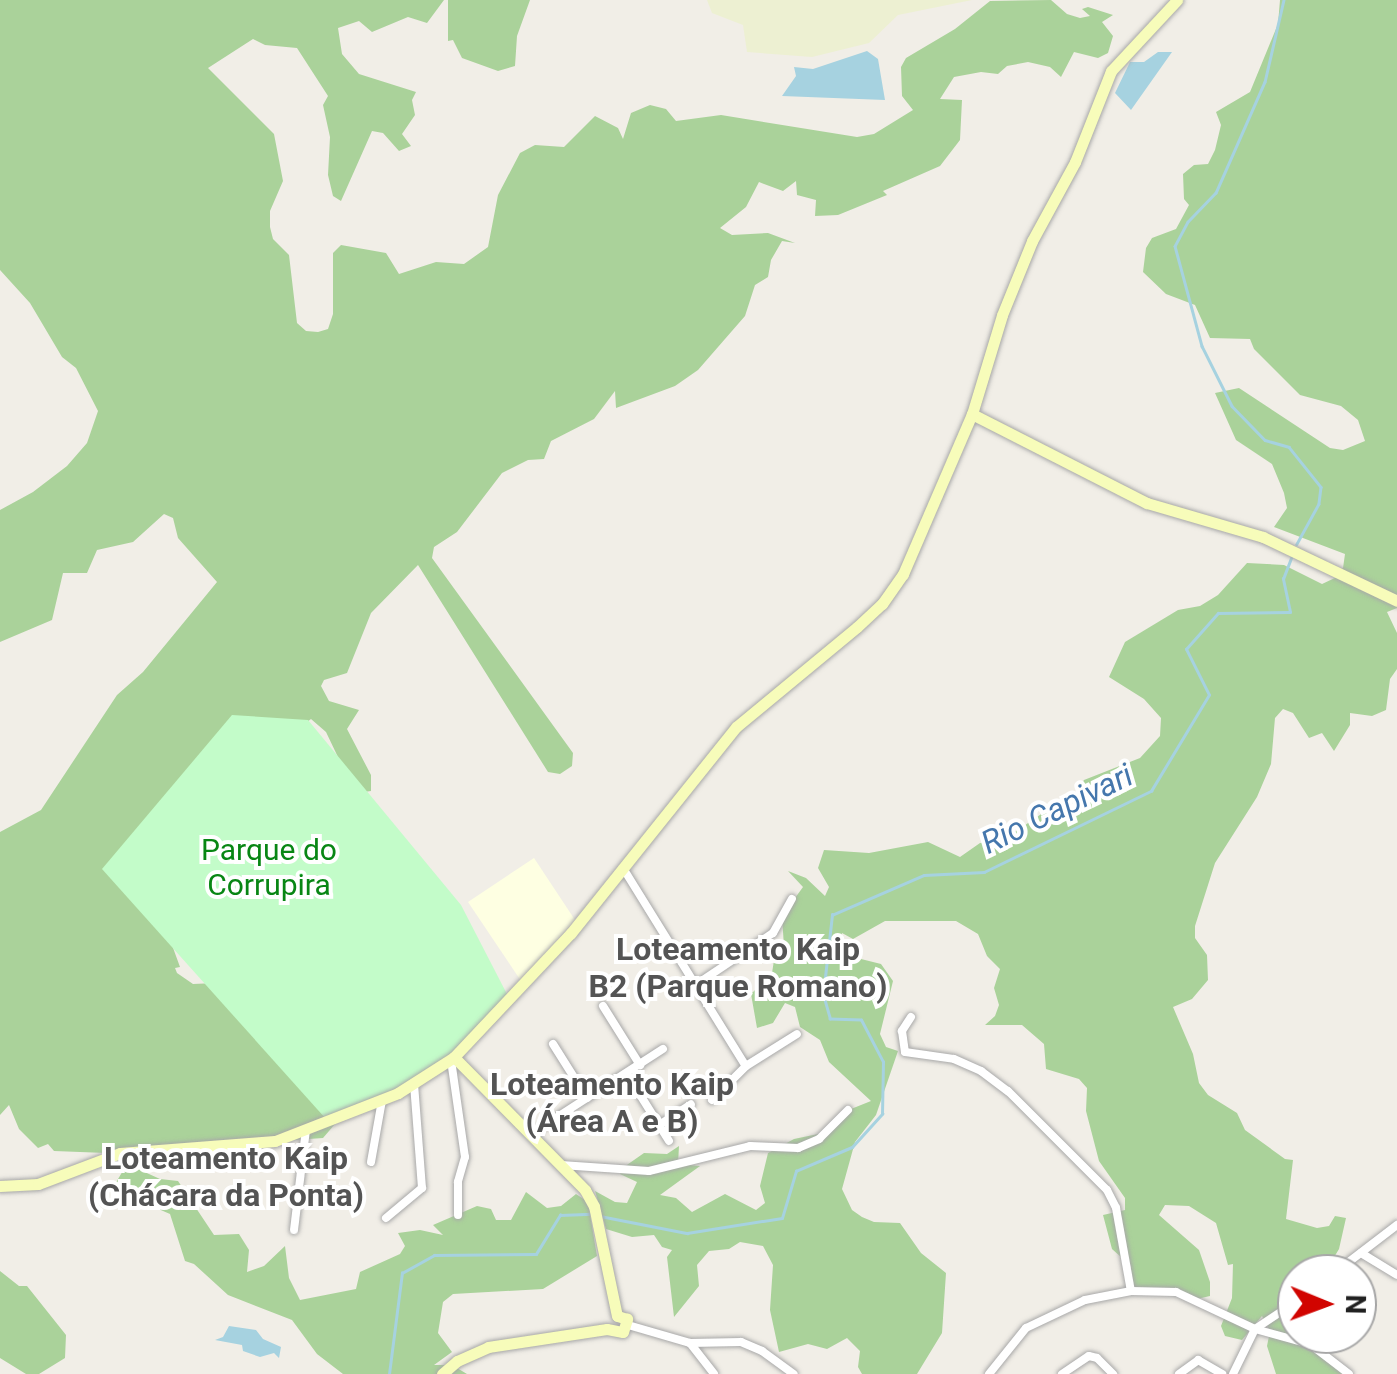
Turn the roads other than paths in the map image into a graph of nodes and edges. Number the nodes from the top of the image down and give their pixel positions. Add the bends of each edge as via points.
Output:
1 (1176, 0) edge
2 (972, 414) junction
3 (1397, 601) edge
4 (623, 868) junction
5 (792, 899) dead end
6 (694, 986) junction
7 (603, 1006) dead end
8 (910, 1017) dead end
9 (798, 1034) dead end
10 (554, 1044) dead end
11 (663, 1049) dead end
12 (452, 1058) junction
13 (640, 1065) junction
14 (746, 1066) junction
15 (627, 1074) junction
16 (414, 1084) junction
17 (587, 1098) junction
18 (382, 1100) junction
19 (712, 1100) dead end
20 (691, 1104) dead end
21 (848, 1110) dead end
22 (659, 1125) junction
23 (306, 1130) junction
24 (531, 1134) junction
25 (669, 1141) dead end
26 (371, 1162) dead end
27 (561, 1166) junction
28 (0, 1186) edge
29 (458, 1214) dead end
30 (386, 1218) dead end
31 (1397, 1226) edge
32 (294, 1230) dead end
33 (1362, 1254) edge
34 (1131, 1291) junction
35 (1277, 1314) edge
36 (615, 1322) junction
37 (628, 1325) joint
38 (1255, 1329) junction
39 (690, 1344) junction
40 (442, 1374) edge
41 (714, 1374) edge
42 (794, 1374) edge
43 (989, 1374) edge
44 (1062, 1374) edge
45 (1113, 1374) edge
46 (1179, 1374) edge
47 (1222, 1374) edge
48 (1233, 1374) edge
49 (1350, 1374) edge

1 - 2 street via 1111,71 1076,162 1032,241
2 - 3 street via 1147,503 1264,537
2 - 4 street via 910,561 882,604 736,727
4 - 6 street
4 - 12 street
5 - 6 street via 772,933
6 - 14 street
7 - 13 street
8 - 34 street via 902,1031 905,1052 954,1059 981,1071 1107,1190
9 - 14 street
10 - 17 street
11 - 13 street
12 - 16 street
12 - 24 street
12 - 29 street via 465,1156
13 - 15 street
14 - 19 street
15 - 17 street
15 - 22 street
16 - 18 street
16 - 30 street via 422,1188
17 - 24 street
18 - 23 street
18 - 26 street
20 - 22 street
21 - 27 street via 819,1139 798,1148 750,1146 649,1172
22 - 25 street
23 - 28 street via 275,1141 120,1153 38,1184
23 - 32 street
24 - 27 street
27 - 36 street via 594,1206
31 - 33 street
34 - 38 street via 1184,1294
34 - 43 street via 1040,1319
35 - 38 street
36 - 37 street via 623,1332
36 - 40 street via 488,1347
37 - 39 street
38 - 48 street
38 - 49 street via 1310,1344
39 - 41 street
39 - 42 street via 741,1342
44 - 45 street via 1088,1356
46 - 47 street via 1198,1360

